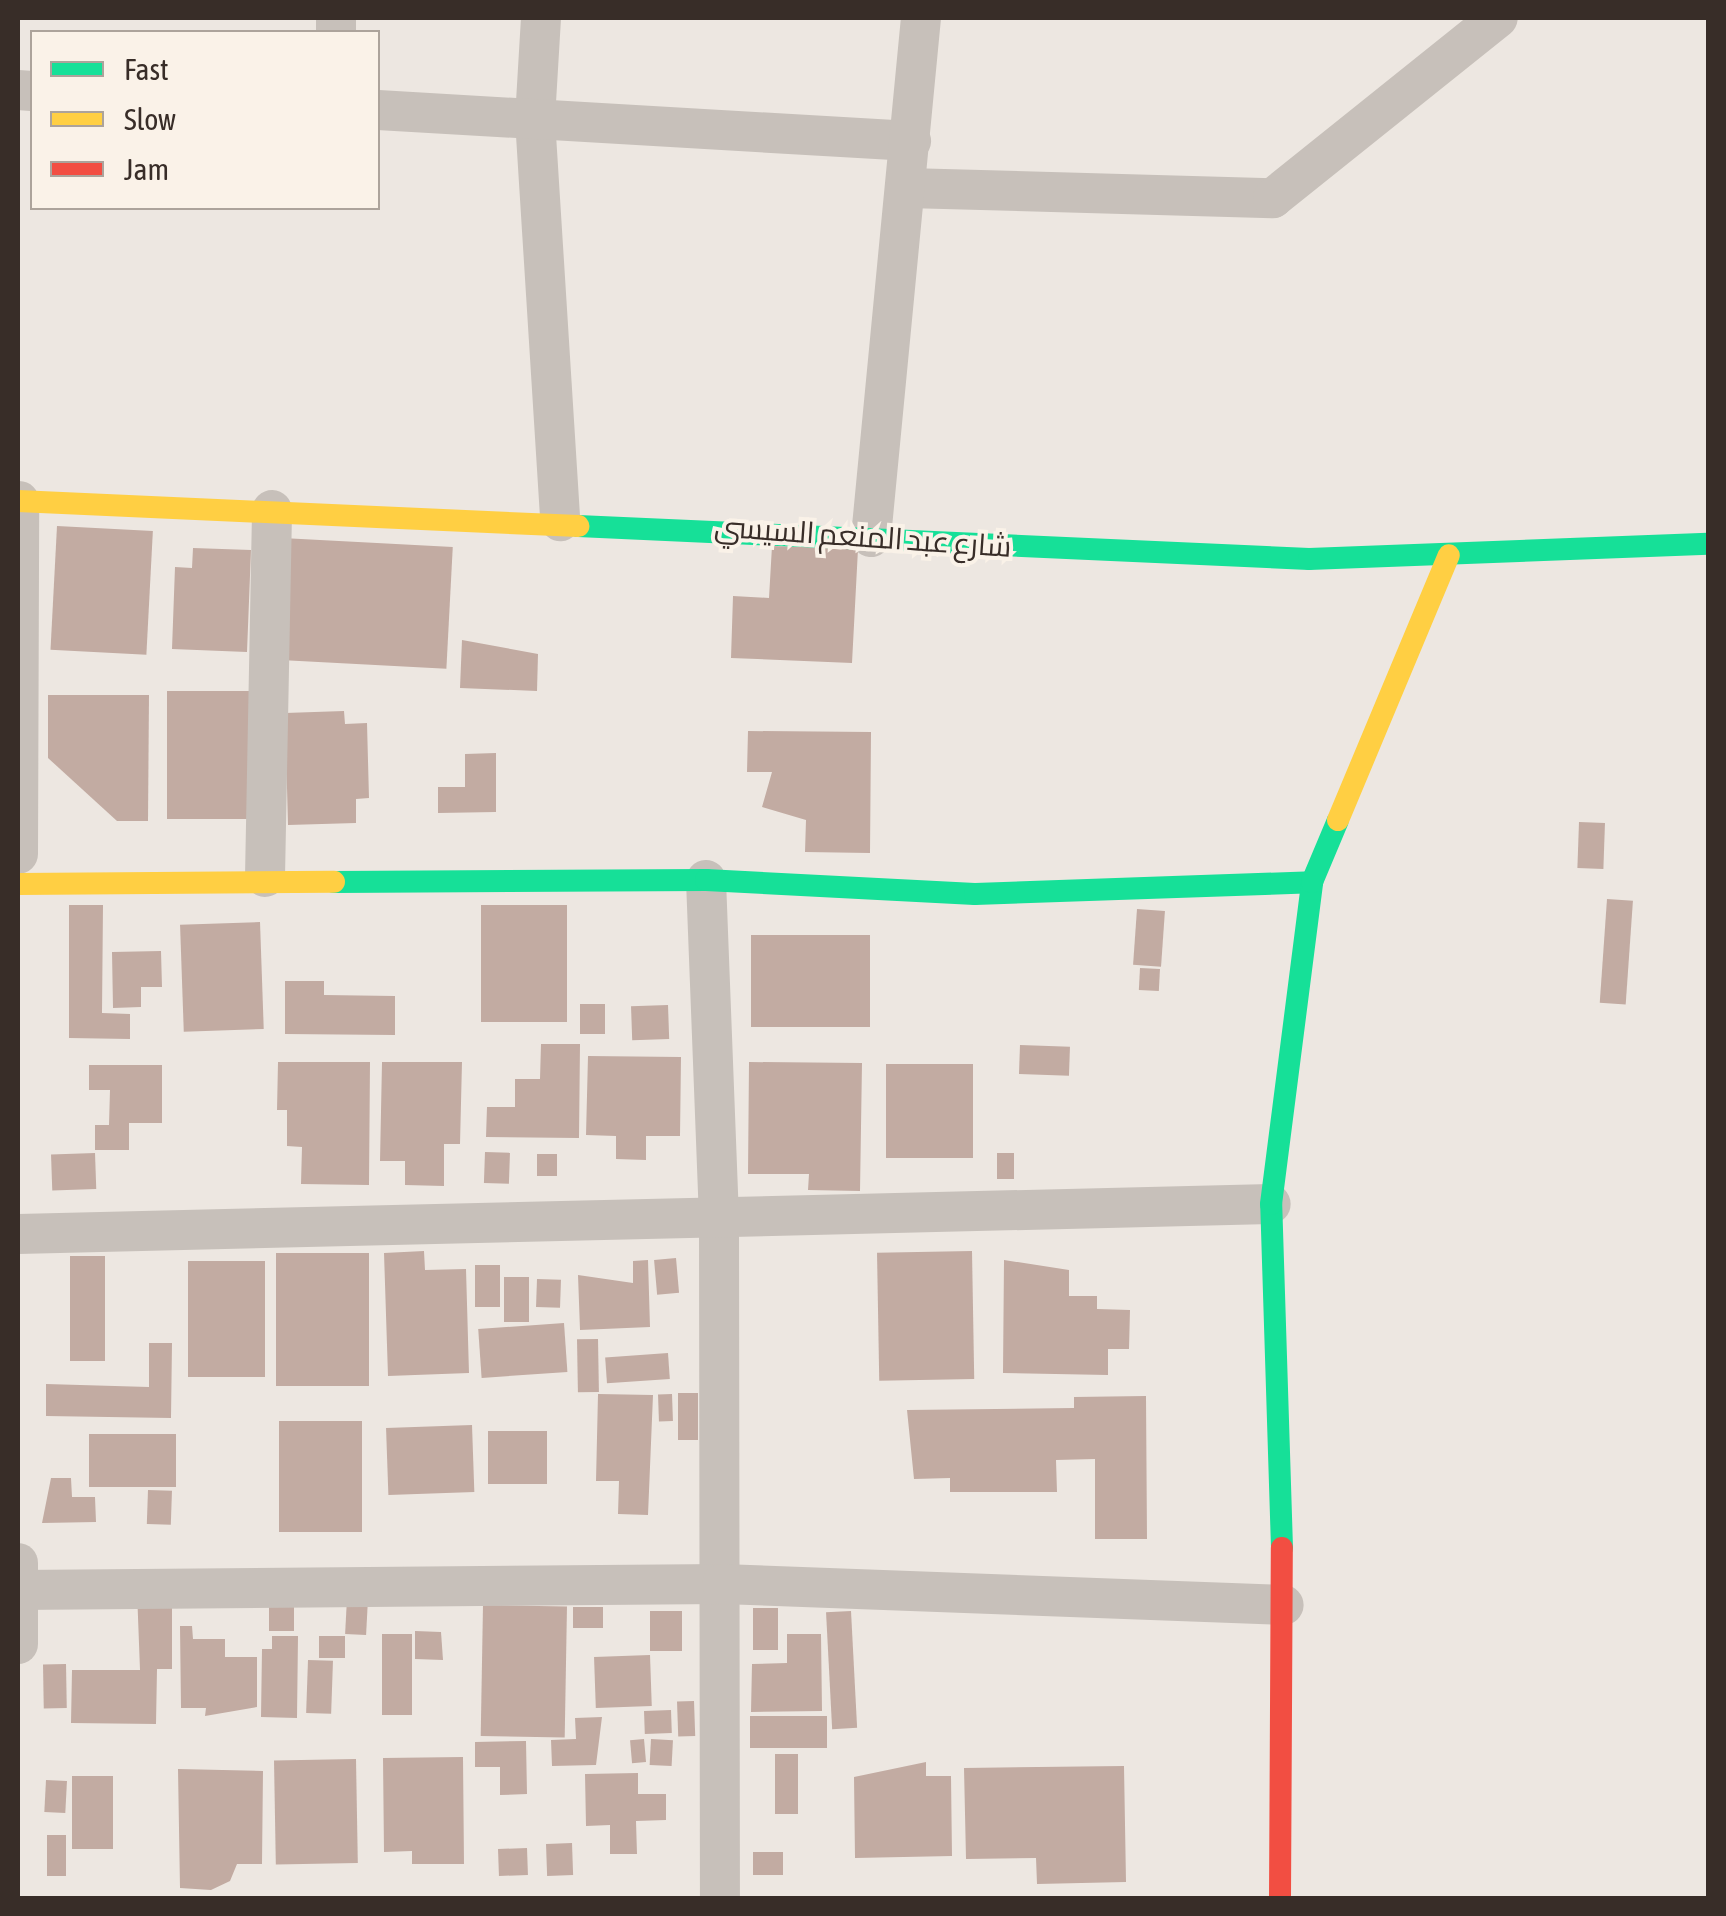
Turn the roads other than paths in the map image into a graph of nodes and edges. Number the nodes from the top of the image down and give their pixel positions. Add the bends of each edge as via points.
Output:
1 (541, 18) edge
2 (921, 18) edge
3 (1498, 18) edge
4 (380, 110) edge
5 (535, 119) junction
6 (911, 140) junction
7 (907, 188) junction
8 (18, 501) edge
9 (272, 510) junction
10 (560, 521) junction
11 (871, 537) junction
12 (1708, 544) edge
13 (1449, 555) junction
14 (18, 854) edge
15 (265, 878) junction
16 (706, 880) junction
17 (1312, 882) junction
18 (18, 884) edge
19 (1272, 1204) junction
20 (719, 1222) junction
21 (18, 1234) edge
22 (18, 1562) edge
23 (722, 1584) junction
24 (18, 1590) edge
25 (1284, 1606) junction
26 (18, 1644) edge
27 (720, 1898) edge
28 (1280, 1898) edge

1 - 5 street
2 - 6 street
3 - 7 street via 1273,198
4 - 5 street
5 - 6 street
5 - 10 street
6 - 7 street
7 - 11 street
8 - 9 street, شارع عبد المنعم السيسي
8 - 14 street
9 - 10 street, شارع عبد المنعم السيسي
9 - 15 street
10 - 11 street, شارع عبد المنعم السيسي
11 - 13 street, شارع عبد المنعم السيسي via 1291,558
12 - 13 street, شارع عبد المنعم السيسي
13 - 17 street
15 - 16 street
15 - 18 street
16 - 17 street via 975,894
16 - 20 street
17 - 19 street
19 - 20 street
19 - 25 street
20 - 21 street
20 - 23 street
22 - 24 street
23 - 24 street
23 - 25 street
23 - 27 street
24 - 26 street
25 - 28 street

